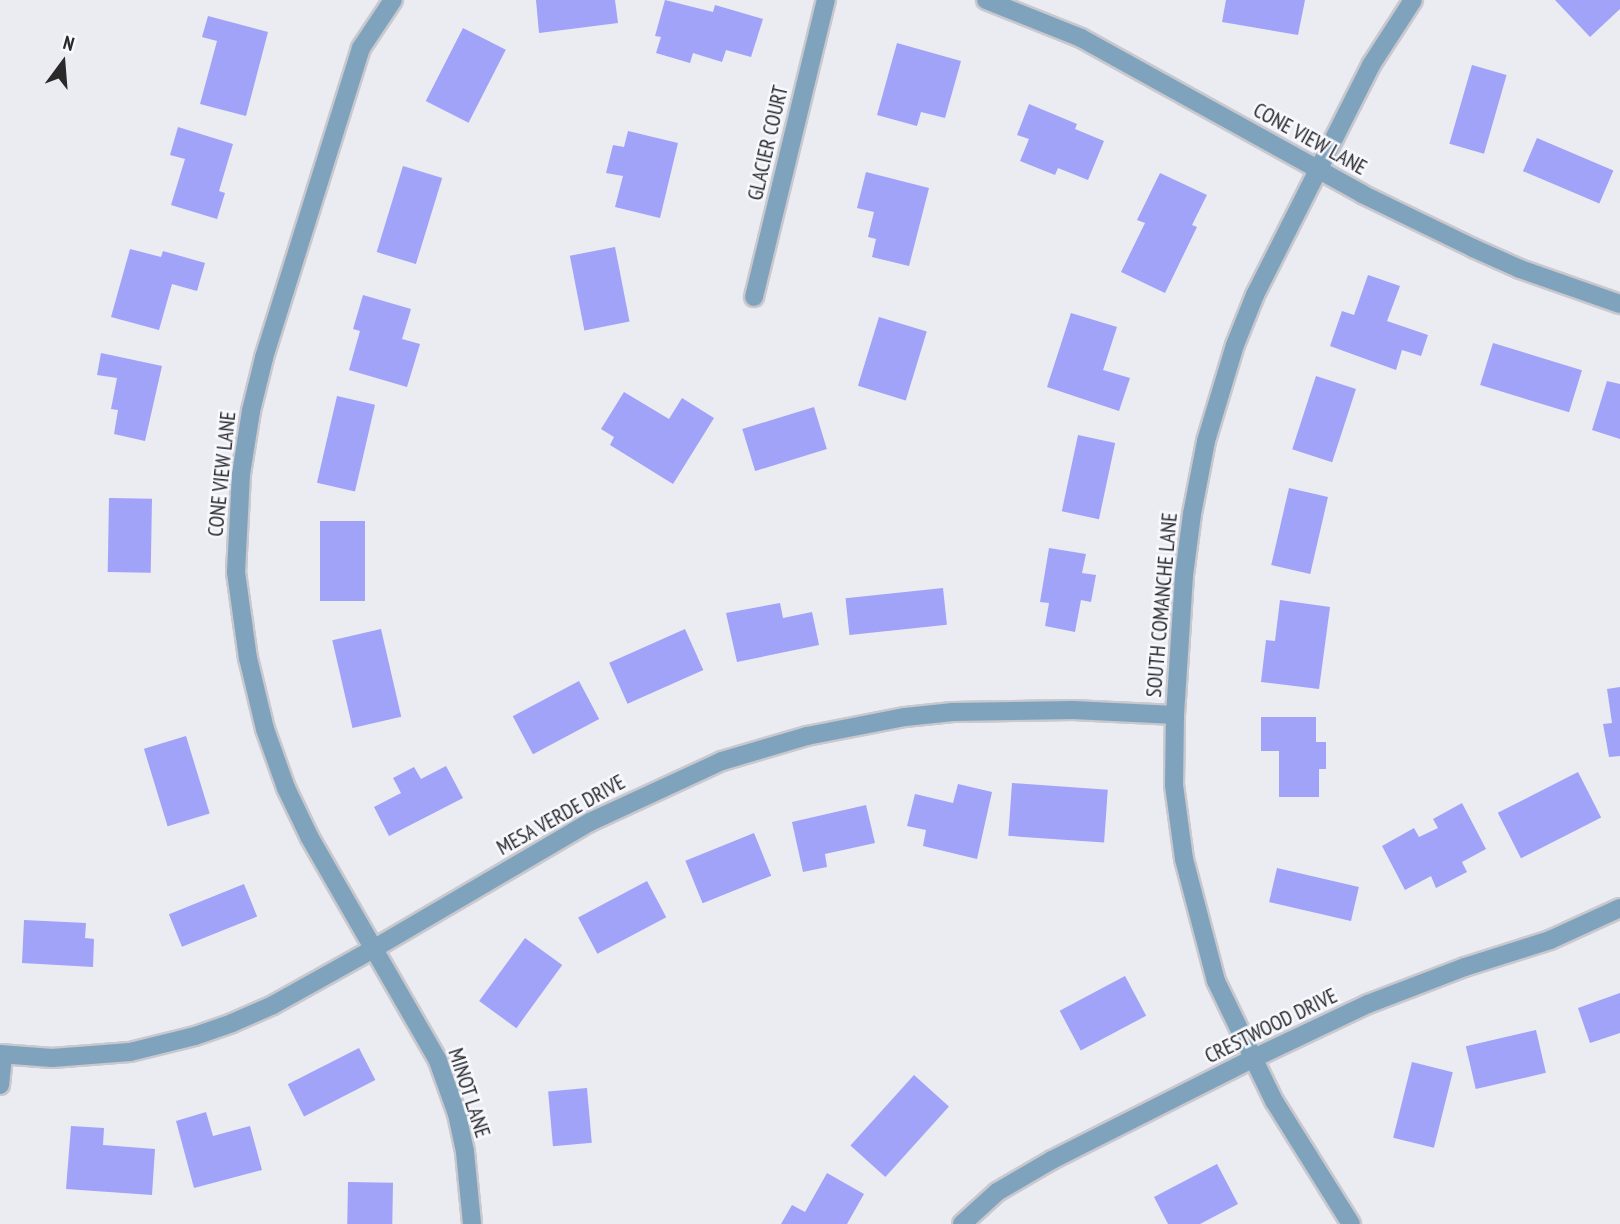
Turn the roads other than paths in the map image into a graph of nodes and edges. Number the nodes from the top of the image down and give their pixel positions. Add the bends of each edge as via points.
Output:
1 (393, 0) edge
2 (826, 0) edge
3 (986, 0) edge
4 (1413, 0) edge
5 (1318, 170) junction
6 (754, 297) dead end
7 (1620, 304) edge
8 (1174, 715) junction
9 (1620, 908) edge
10 (374, 948) junction
11 (2, 1054) edge
12 (1252, 1059) junction
13 (0, 1086) edge
14 (472, 1224) edge
15 (962, 1224) edge
16 (1352, 1224) edge

1 - 10 street, CONE VIEW LANE via 375,23 358,59 264,358 243,461 236,572 248,658 265,729 286,788
2 - 6 street, GLACIER COURT
3 - 5 street, CONE VIEW LANE via 1081,38
4 - 5 street, SOUTH COMANCHE LANE via 1371,65
5 - 7 street, CONE VIEW LANE via 1520,269
5 - 8 street, SOUTH COMANCHE LANE via 1255,295 1206,441 1184,575
8 - 10 street, MESA VERDE DRIVE via 1073,710 953,712 807,736 722,761 590,822
8 - 12 street, SOUTH COMANCHE LANE via 1174,785 1184,859 1216,981
9 - 12 street, CRESTWOOD DRIVE via 1550,940 1367,1004
10 - 11 street, MESA VERDE DRIVE via 273,1005 195,1036 103,1055 52,1058
10 - 14 street, MINOT LANE via 442,1072 466,1152
11 - 13 street
12 - 15 street, CRESTWOOD DRIVE via 1052,1160 997,1192
12 - 16 street, SOUTH COMANCHE LANE

